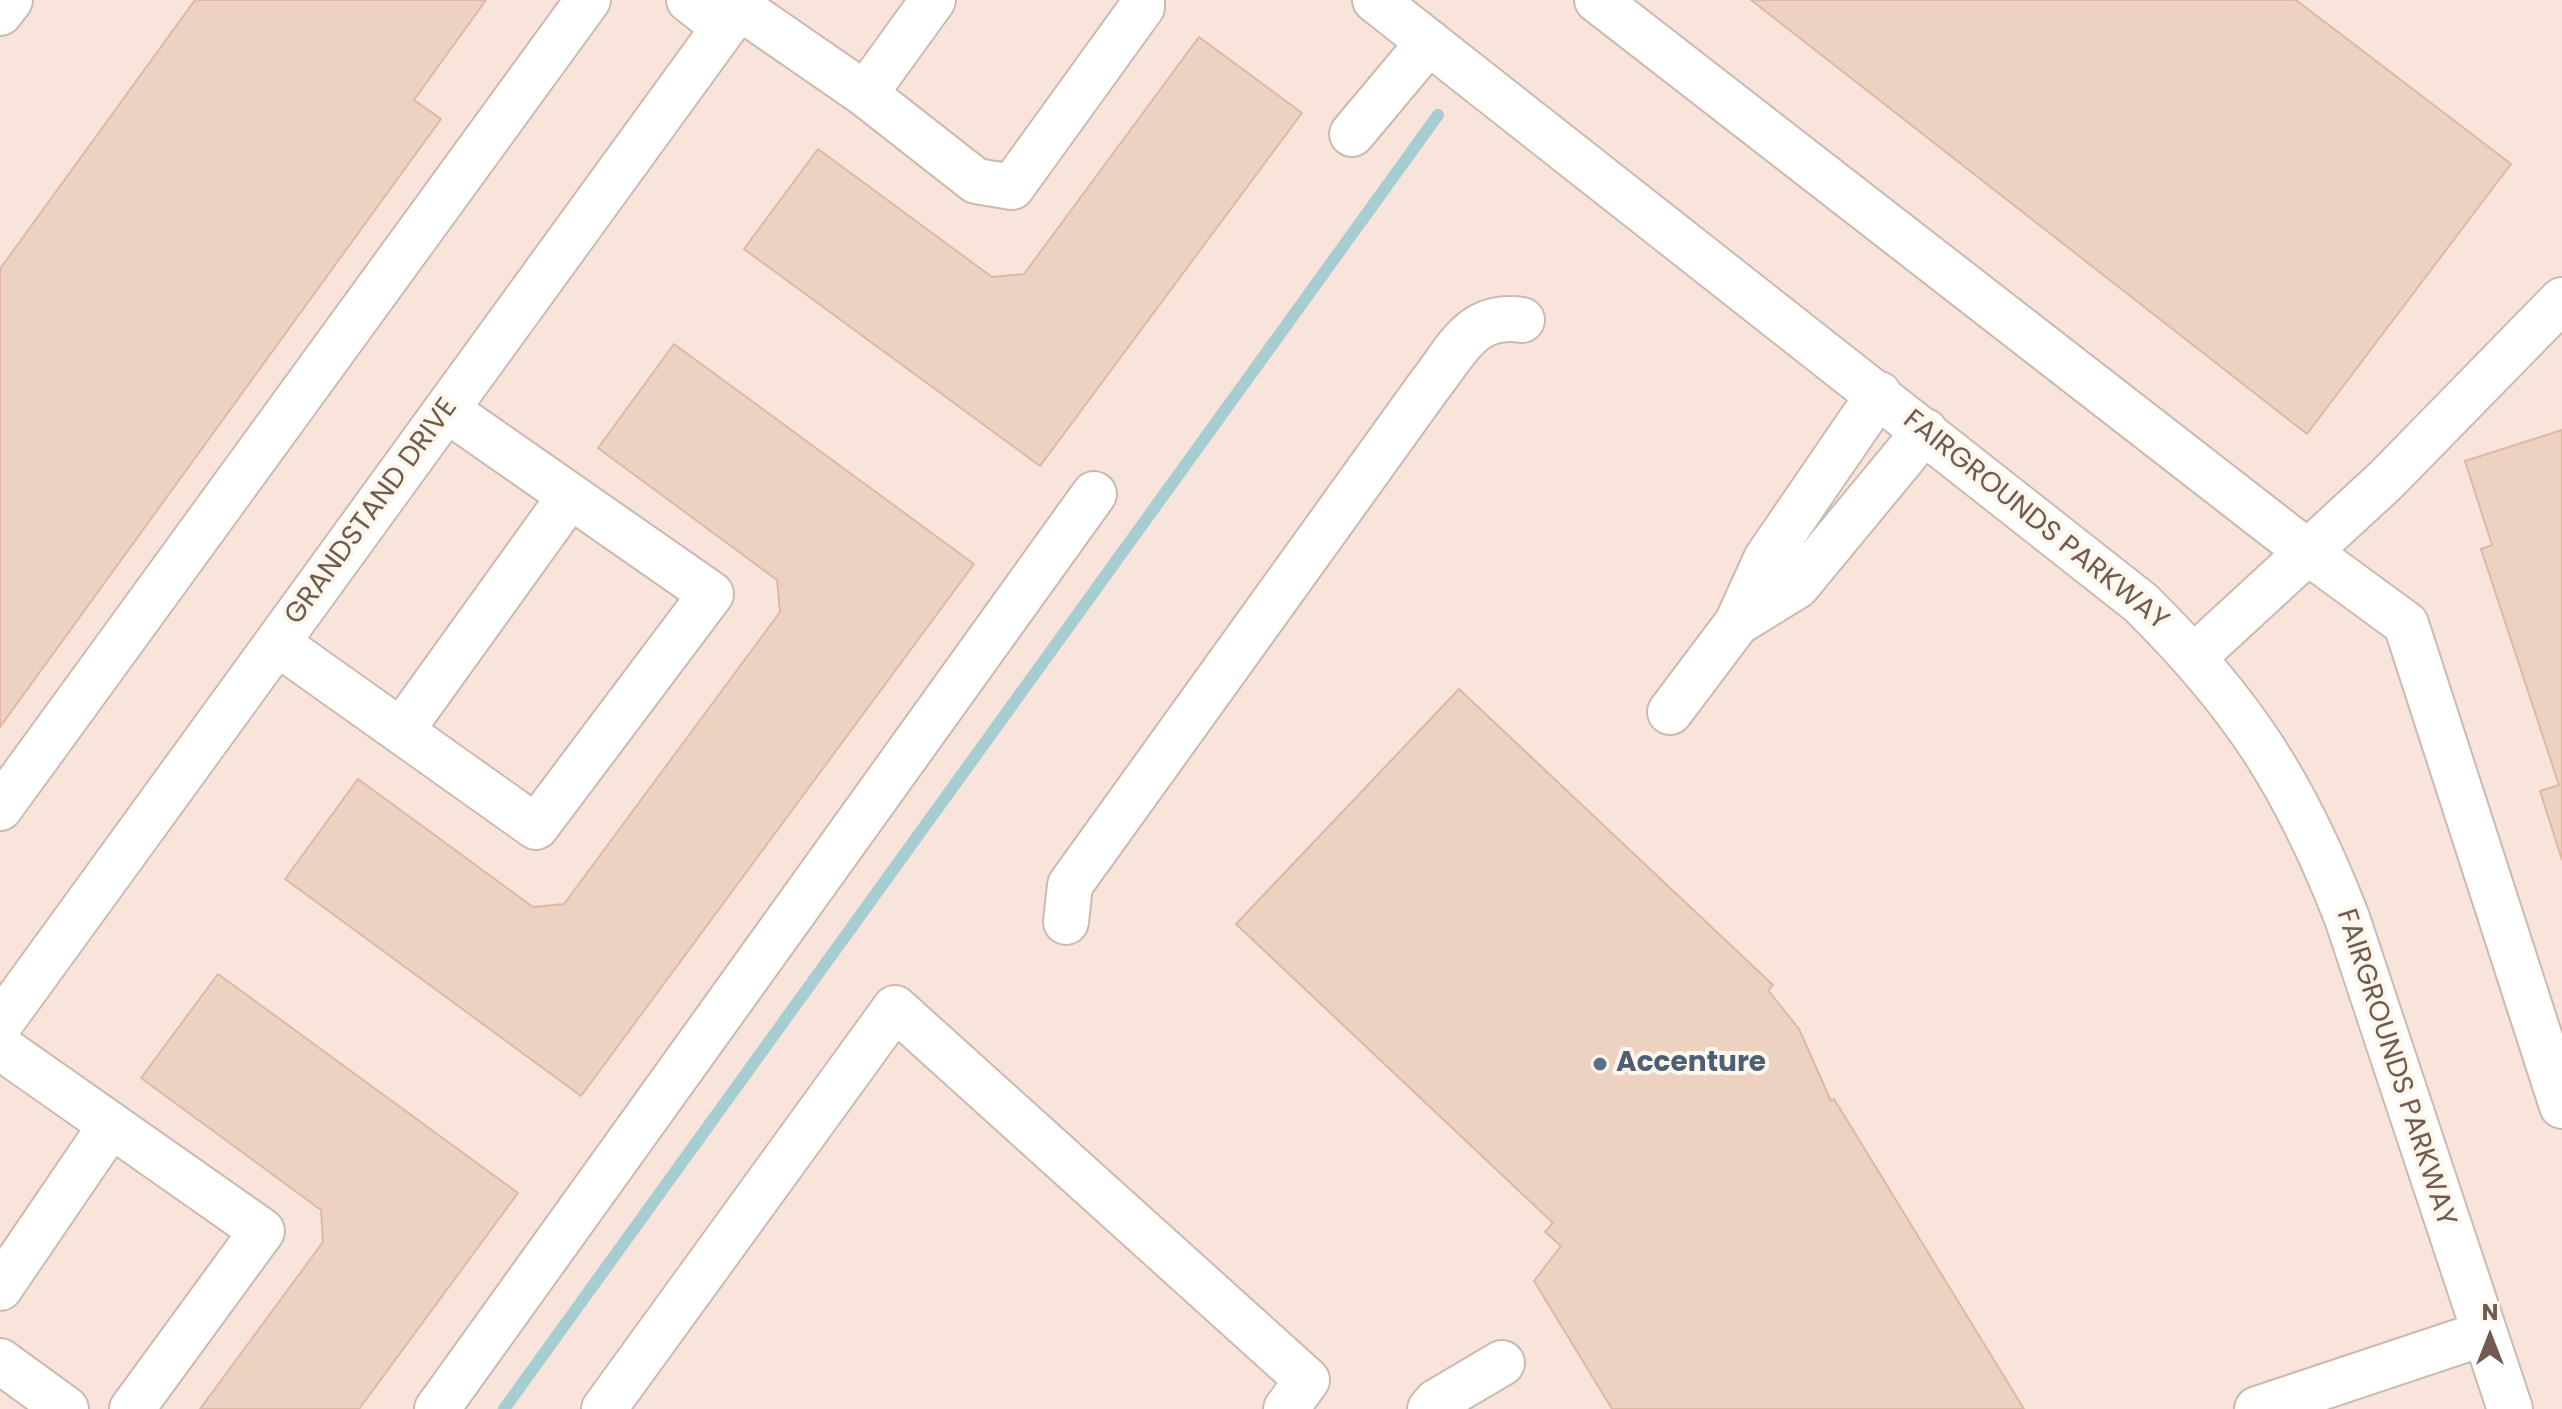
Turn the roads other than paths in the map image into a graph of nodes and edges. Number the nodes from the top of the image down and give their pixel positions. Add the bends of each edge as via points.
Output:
1 (10, 0) edge
2 (588, 0) edge
3 (689, 0) edge
4 (933, 0) edge
5 (1142, 0) edge
6 (1375, 0) edge
7 (1597, 0) edge
8 (736, 11) edge
9 (0, 13) edge
10 (1429, 42) junction
11 (865, 94) junction
12 (1352, 134) dead end
13 (2562, 300) edge
14 (1522, 320) dead end
15 (1879, 394) junction
16 (447, 410) junction
17 (1925, 431) junction
18 (1094, 494) dead end
19 (570, 496) junction
20 (2309, 553) junction
21 (1737, 623) junction
22 (277, 643) junction
23 (2195, 656) junction
24 (1670, 712) dead end
25 (401, 731) junction
26 (0, 808) edge
27 (1066, 922) dead end
28 (0, 1024) edge
29 (0, 1047) edge
30 (2562, 1106) edge
31 (111, 1125) junction
32 (0, 1288) edge
33 (2482, 1334) junction
34 (0, 1361) edge
35 (1502, 1363) dead end
36 (66, 1409) edge
37 (132, 1409) edge
38 (437, 1409) edge
39 (604, 1409) edge
40 (1286, 1409) edge
41 (1430, 1409) edge
42 (2257, 1409) edge
43 (2510, 1409) edge

1 - 9 street
2 - 26 street
3 - 8 street
4 - 11 street
5 - 11 street via 1012,187 976,181
6 - 10 street, FAIRGROUNDS PARKWAY
7 - 20 street
8 - 11 street
8 - 16 street, GRANDSTAND DRIVE
10 - 12 street
10 - 15 street, FAIRGROUNDS PARKWAY
13 - 20 street
14 - 27 street via 1500,316 1477,325 1429,386 1070,885
15 - 17 street, FAIRGROUNDS PARKWAY
15 - 21 street via 1766,559
16 - 19 street
16 - 22 street, GRANDSTAND DRIVE
17 - 21 street via 1797,586
17 - 23 street, FAIRGROUNDS PARKWAY via 2141,603
18 - 38 street
19 - 25 street
19 - 25 street via 711,594 536,827
20 - 23 street
20 - 30 street via 2406,624
21 - 24 street
22 - 25 street
22 - 28 street, GRANDSTAND DRIVE
23 - 33 street, FAIRGROUNDS PARKWAY via 2285,779 2320,848
29 - 31 street
31 - 32 street
31 - 37 street via 262,1231
33 - 42 street
33 - 43 street, FAIRGROUNDS PARKWAY
34 - 36 street
35 - 41 street
39 - 40 street via 895,1008 1307,1380

